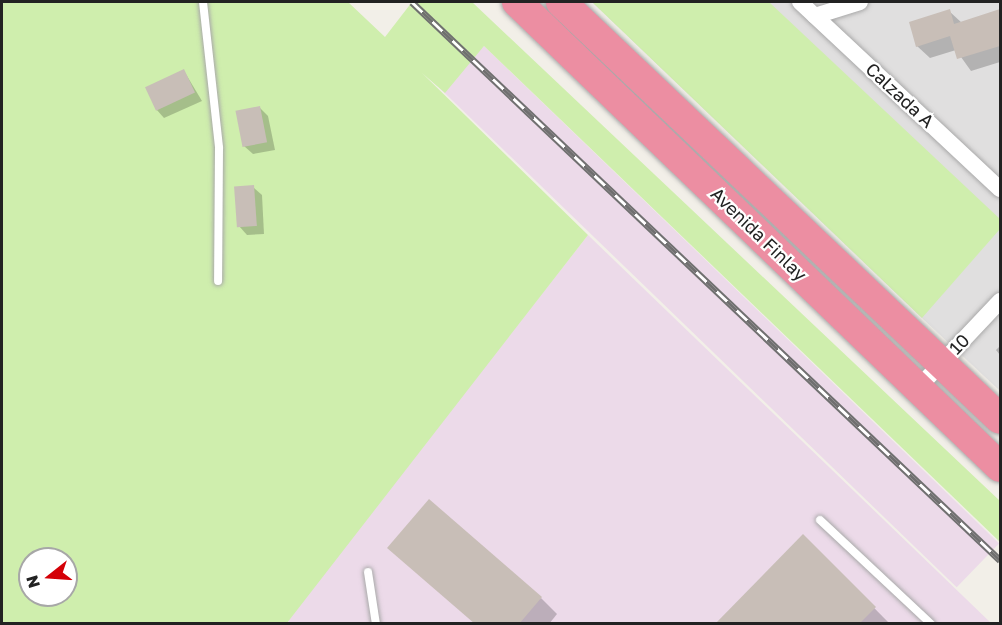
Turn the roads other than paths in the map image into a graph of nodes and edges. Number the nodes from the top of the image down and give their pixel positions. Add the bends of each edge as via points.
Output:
1 (203, 2) edge
2 (517, 2) edge
3 (561, 2) edge
4 (800, 2) edge
5 (860, 2) edge
6 (815, 16) junction
7 (1000, 189) edge
8 (218, 281) dead end
9 (1000, 301) edge
10 (941, 362) junction
11 (918, 388) junction
12 (1000, 419) edge
13 (1000, 467) edge
14 (820, 520) dead end
15 (368, 572) dead end
16 (376, 624) edge
17 (932, 624) edge

1 - 8 lane via 219,148
2 - 11 highway, Avenida Finlay
3 - 10 highway, Avenida Finlay
4 - 6 street, Calzada A
5 - 6 street
6 - 7 street, Calzada A
9 - 10 street, 10
10 - 11 street, 10
10 - 12 highway, Avenida Finlay
11 - 13 highway, Avenida Finlay
14 - 17 lane
15 - 16 lane

